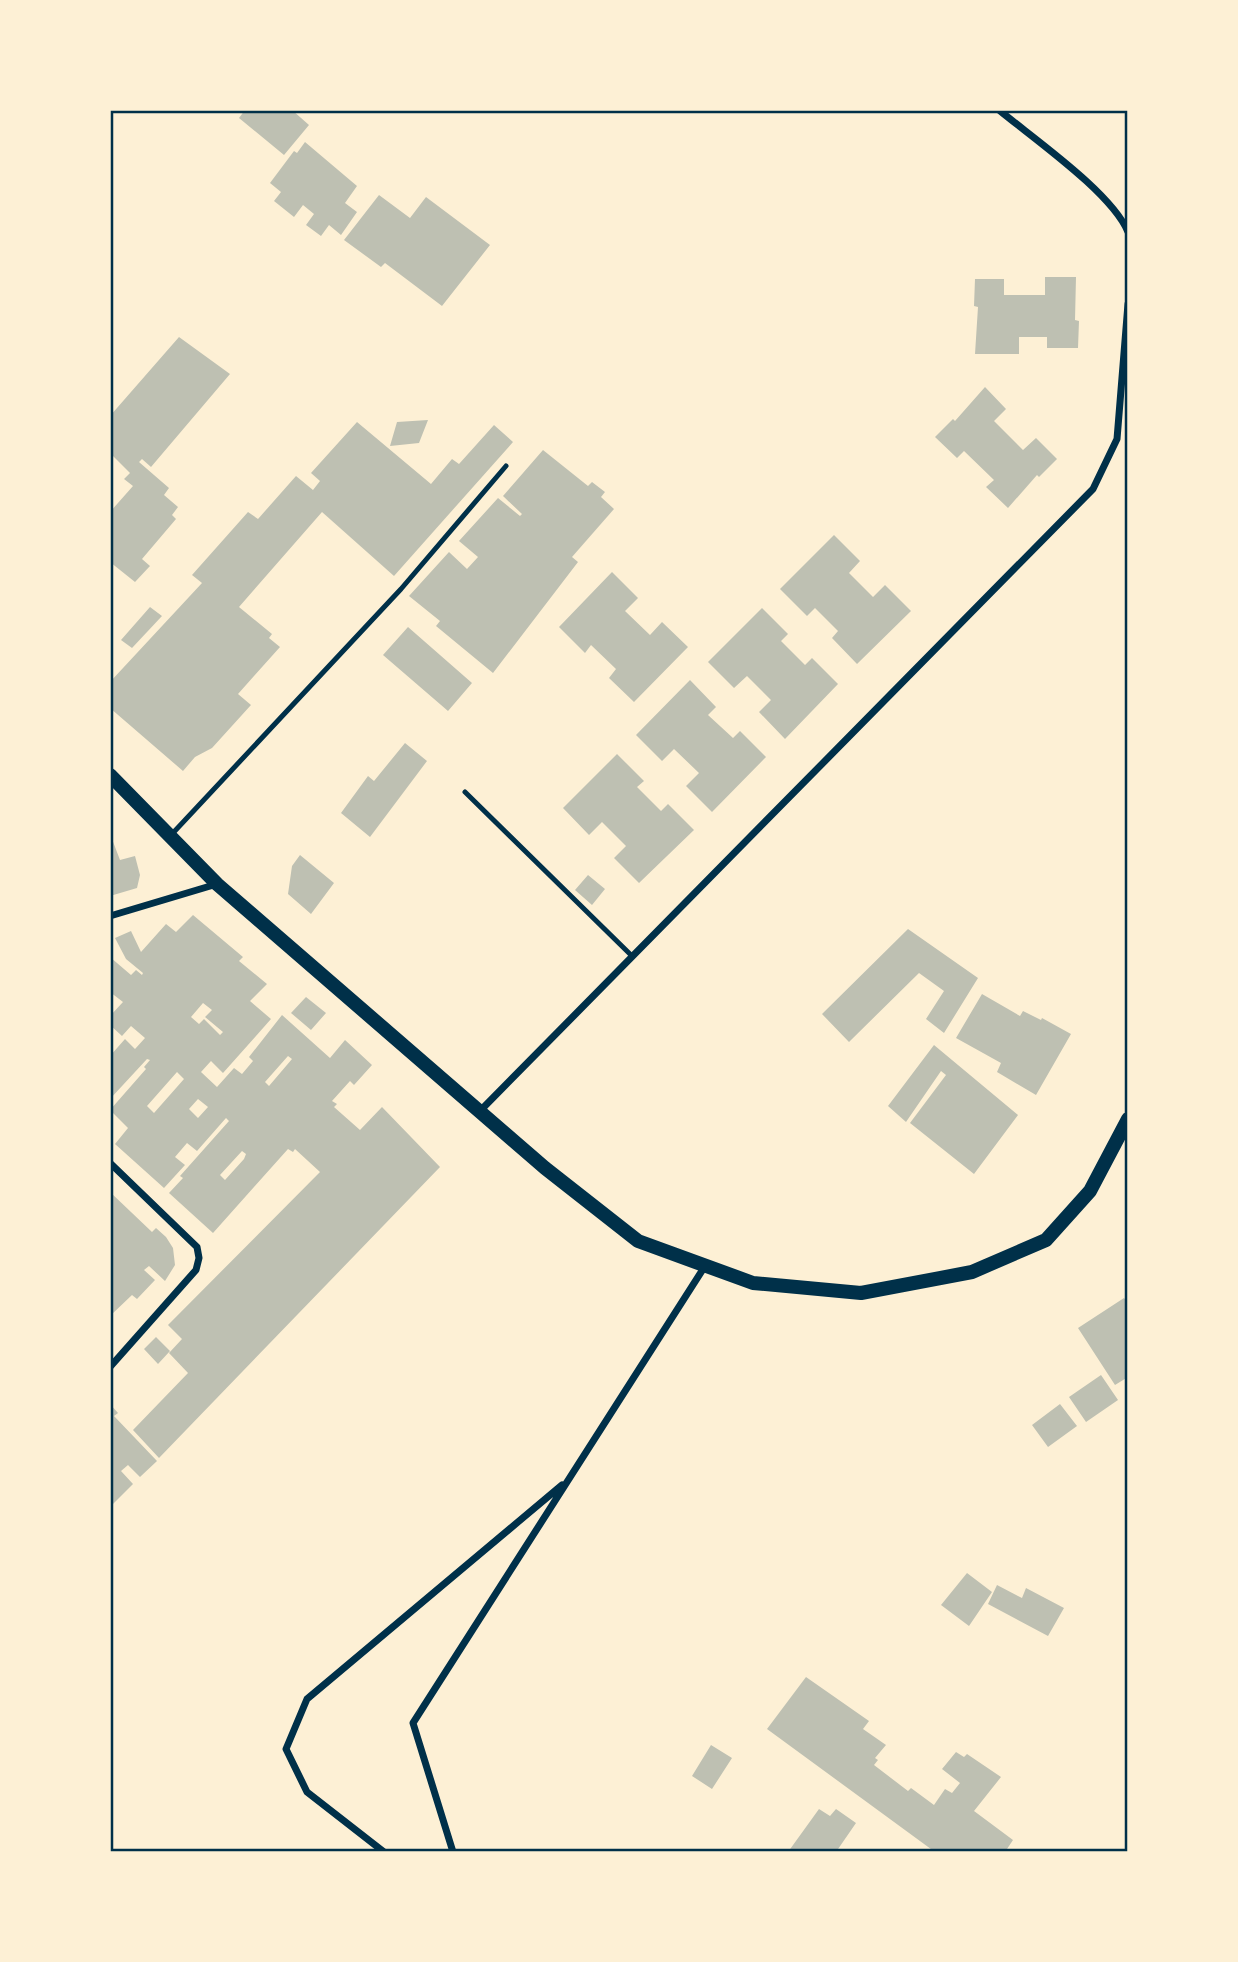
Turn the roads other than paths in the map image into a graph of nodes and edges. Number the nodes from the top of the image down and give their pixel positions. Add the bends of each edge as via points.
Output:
1 (999, 110) edge
2 (1128, 232) edge
3 (1128, 304) edge
4 (506, 466) dead end
5 (110, 775) edge
6 (465, 792) dead end
7 (170, 837) junction
8 (218, 884) junction
9 (110, 916) edge
10 (632, 956) junction
11 (479, 1111) junction
12 (1128, 1119) edge
13 (110, 1163) edge
14 (705, 1266) junction
15 (110, 1367) edge
16 (568, 1480) junction
17 (384, 1852) edge
18 (453, 1852) edge

1 - 2 street via 1102,197 1121,216
3 - 10 street via 1117,439 1093,489
4 - 7 lane via 401,589
5 - 7 main road
6 - 10 lane
7 - 8 main road
8 - 9 street
8 - 11 main road
10 - 11 street
11 - 14 main road via 638,1241
12 - 14 main road via 1090,1191 1046,1240 972,1272 861,1293 753,1283
13 - 15 street via 197,1247 199,1258 196,1270
14 - 16 street
16 - 17 street via 307,1699 286,1749 307,1792
16 - 18 street via 414,1723

